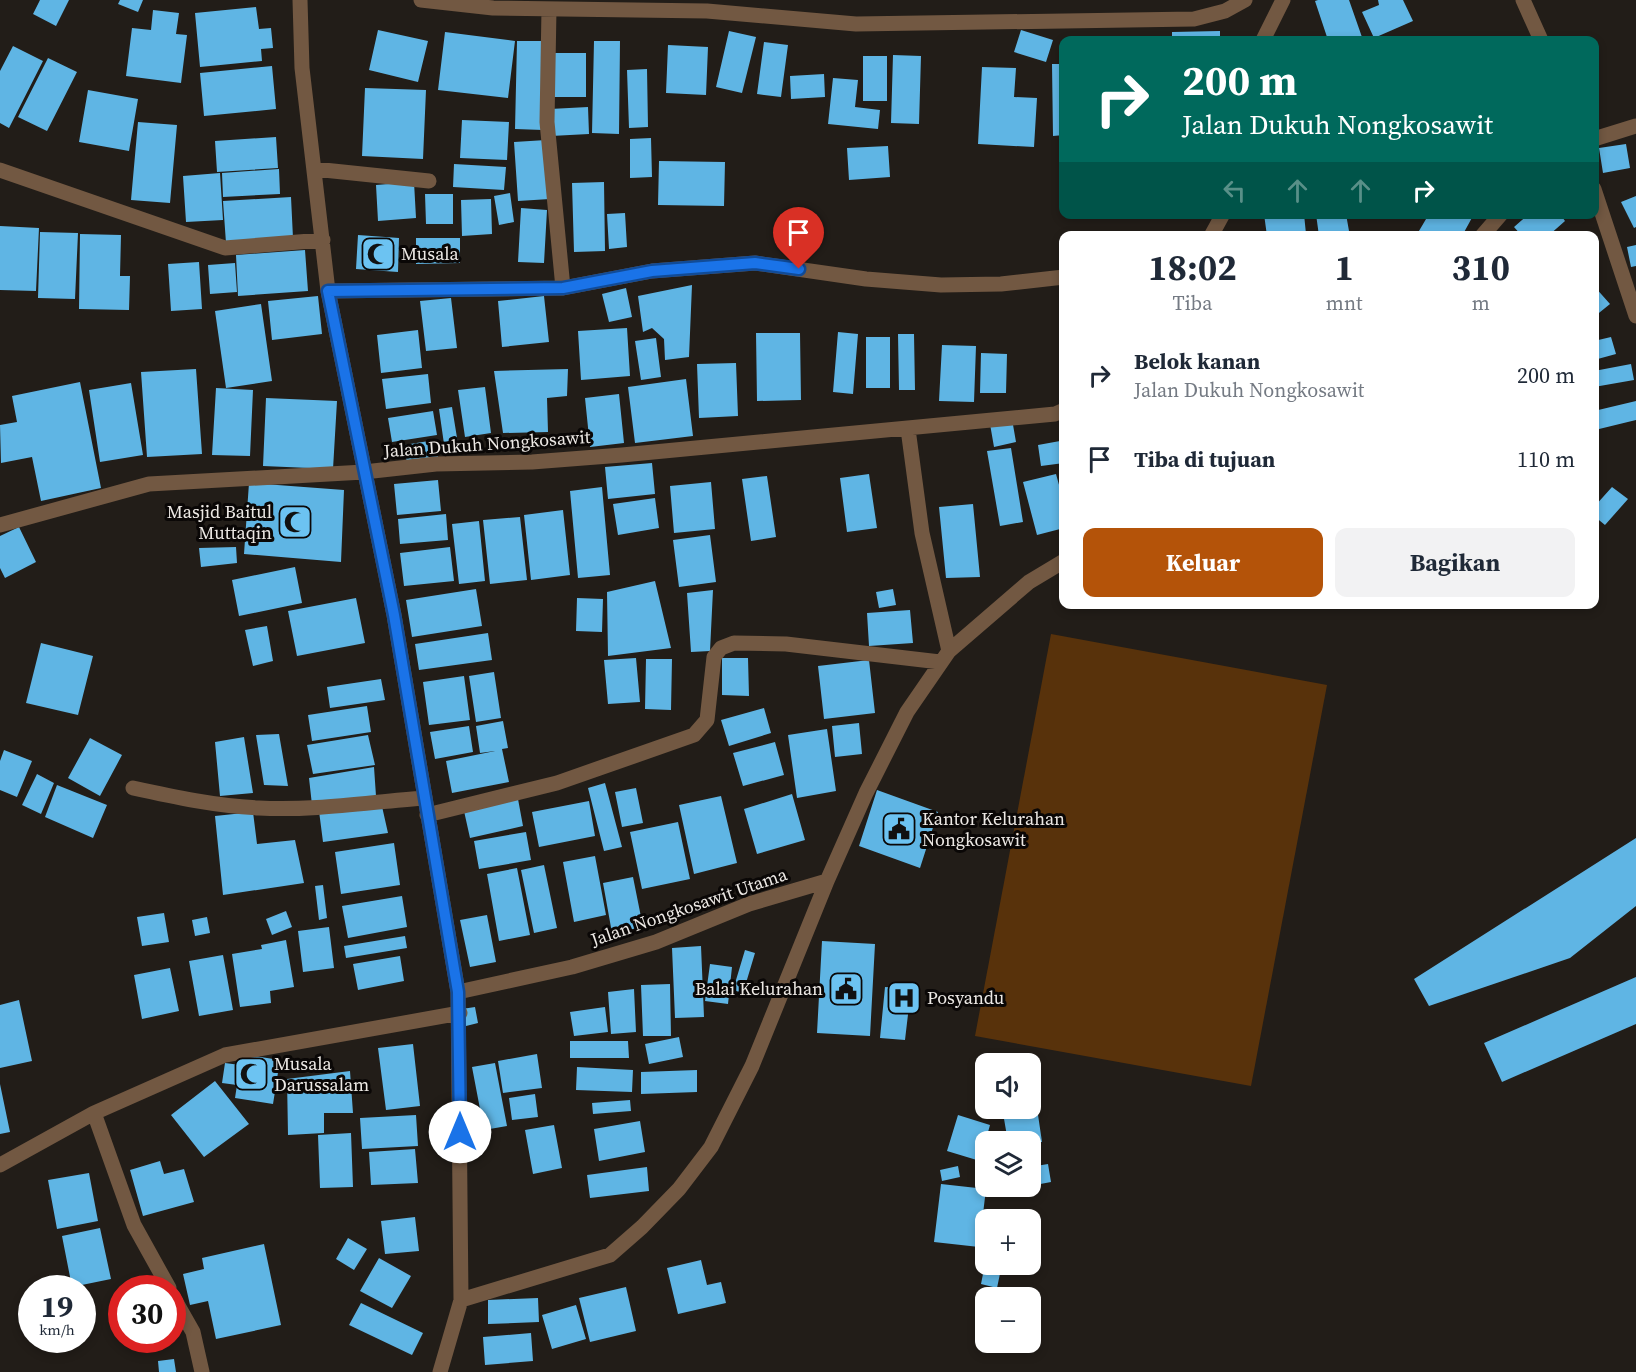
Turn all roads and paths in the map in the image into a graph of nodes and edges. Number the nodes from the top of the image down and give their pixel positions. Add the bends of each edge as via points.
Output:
1 (300, 0) edge
2 (422, 0) edge
3 (1245, 0) edge
4 (1283, 0) edge
5 (1523, 0) edge
6 (549, 9) junction
7 (1265, 36) edge
8 (1539, 36) edge
9 (1636, 126) edge
10 (1599, 137) edge
11 (314, 169) junction
12 (0, 170) edge
13 (429, 181) dead end
14 (1599, 204) edge
15 (1497, 219) edge
16 (1486, 231) edge
17 (323, 240) junction
18 (1059, 278) edge
19 (563, 288) junction
20 (328, 291) junction
21 (1636, 316) edge
22 (1059, 413) edge
23 (908, 429) junction
24 (364, 472) junction
25 (0, 525) edge
26 (1059, 564) edge
27 (945, 657) junction
28 (133, 788) dead end
29 (424, 798) junction
30 (428, 814) junction
31 (827, 881) junction
32 (458, 992) junction
33 (460, 1012) junction
34 (94, 1113) junction
35 (0, 1165) edge
36 (162, 1275) edge
37 (461, 1300) junction
38 (186, 1320) edge
39 (202, 1372) edge
40 (440, 1372) edge

1 - 11 street via 302,68
2 - 6 street
3 - 6 street via 1225,11 1194,19 986,23 856,24 707,12
4 - 7 street
5 - 8 street
6 - 19 street via 547,122
9 - 10 street
11 - 13 street
11 - 17 street
12 - 17 street via 225,248
14 - 21 street
15 - 16 street
17 - 20 street
18 - 19 street via 940,285 755,263 652,271
19 - 20 street
20 - 24 street
22 - 23 street, Jalan Dukuh Nongkosawit
23 - 24 street, Jalan Dukuh Nongkosawit via 532,462 436,464
23 - 27 street
24 - 25 street, Jalan Dukuh Nongkosawit via 149,484
24 - 29 street via 394,615
26 - 27 street via 1029,582
27 - 30 street via 786,644 734,644 721,648 714,657 707,720 694,735 557,783
27 - 31 street via 907,712
28 - 29 street via 187,800 259,808
29 - 30 street
30 - 32 street
31 - 32 street, Jalan Nongkosawit Utama via 749,904 656,942 572,967
31 - 37 street via 752,1066 711,1147 679,1189 610,1255
32 - 33 street
33 - 34 street via 225,1055
33 - 37 street
34 - 35 street
34 - 36 street via 134,1226
37 - 40 street
38 - 39 street via 193,1332

